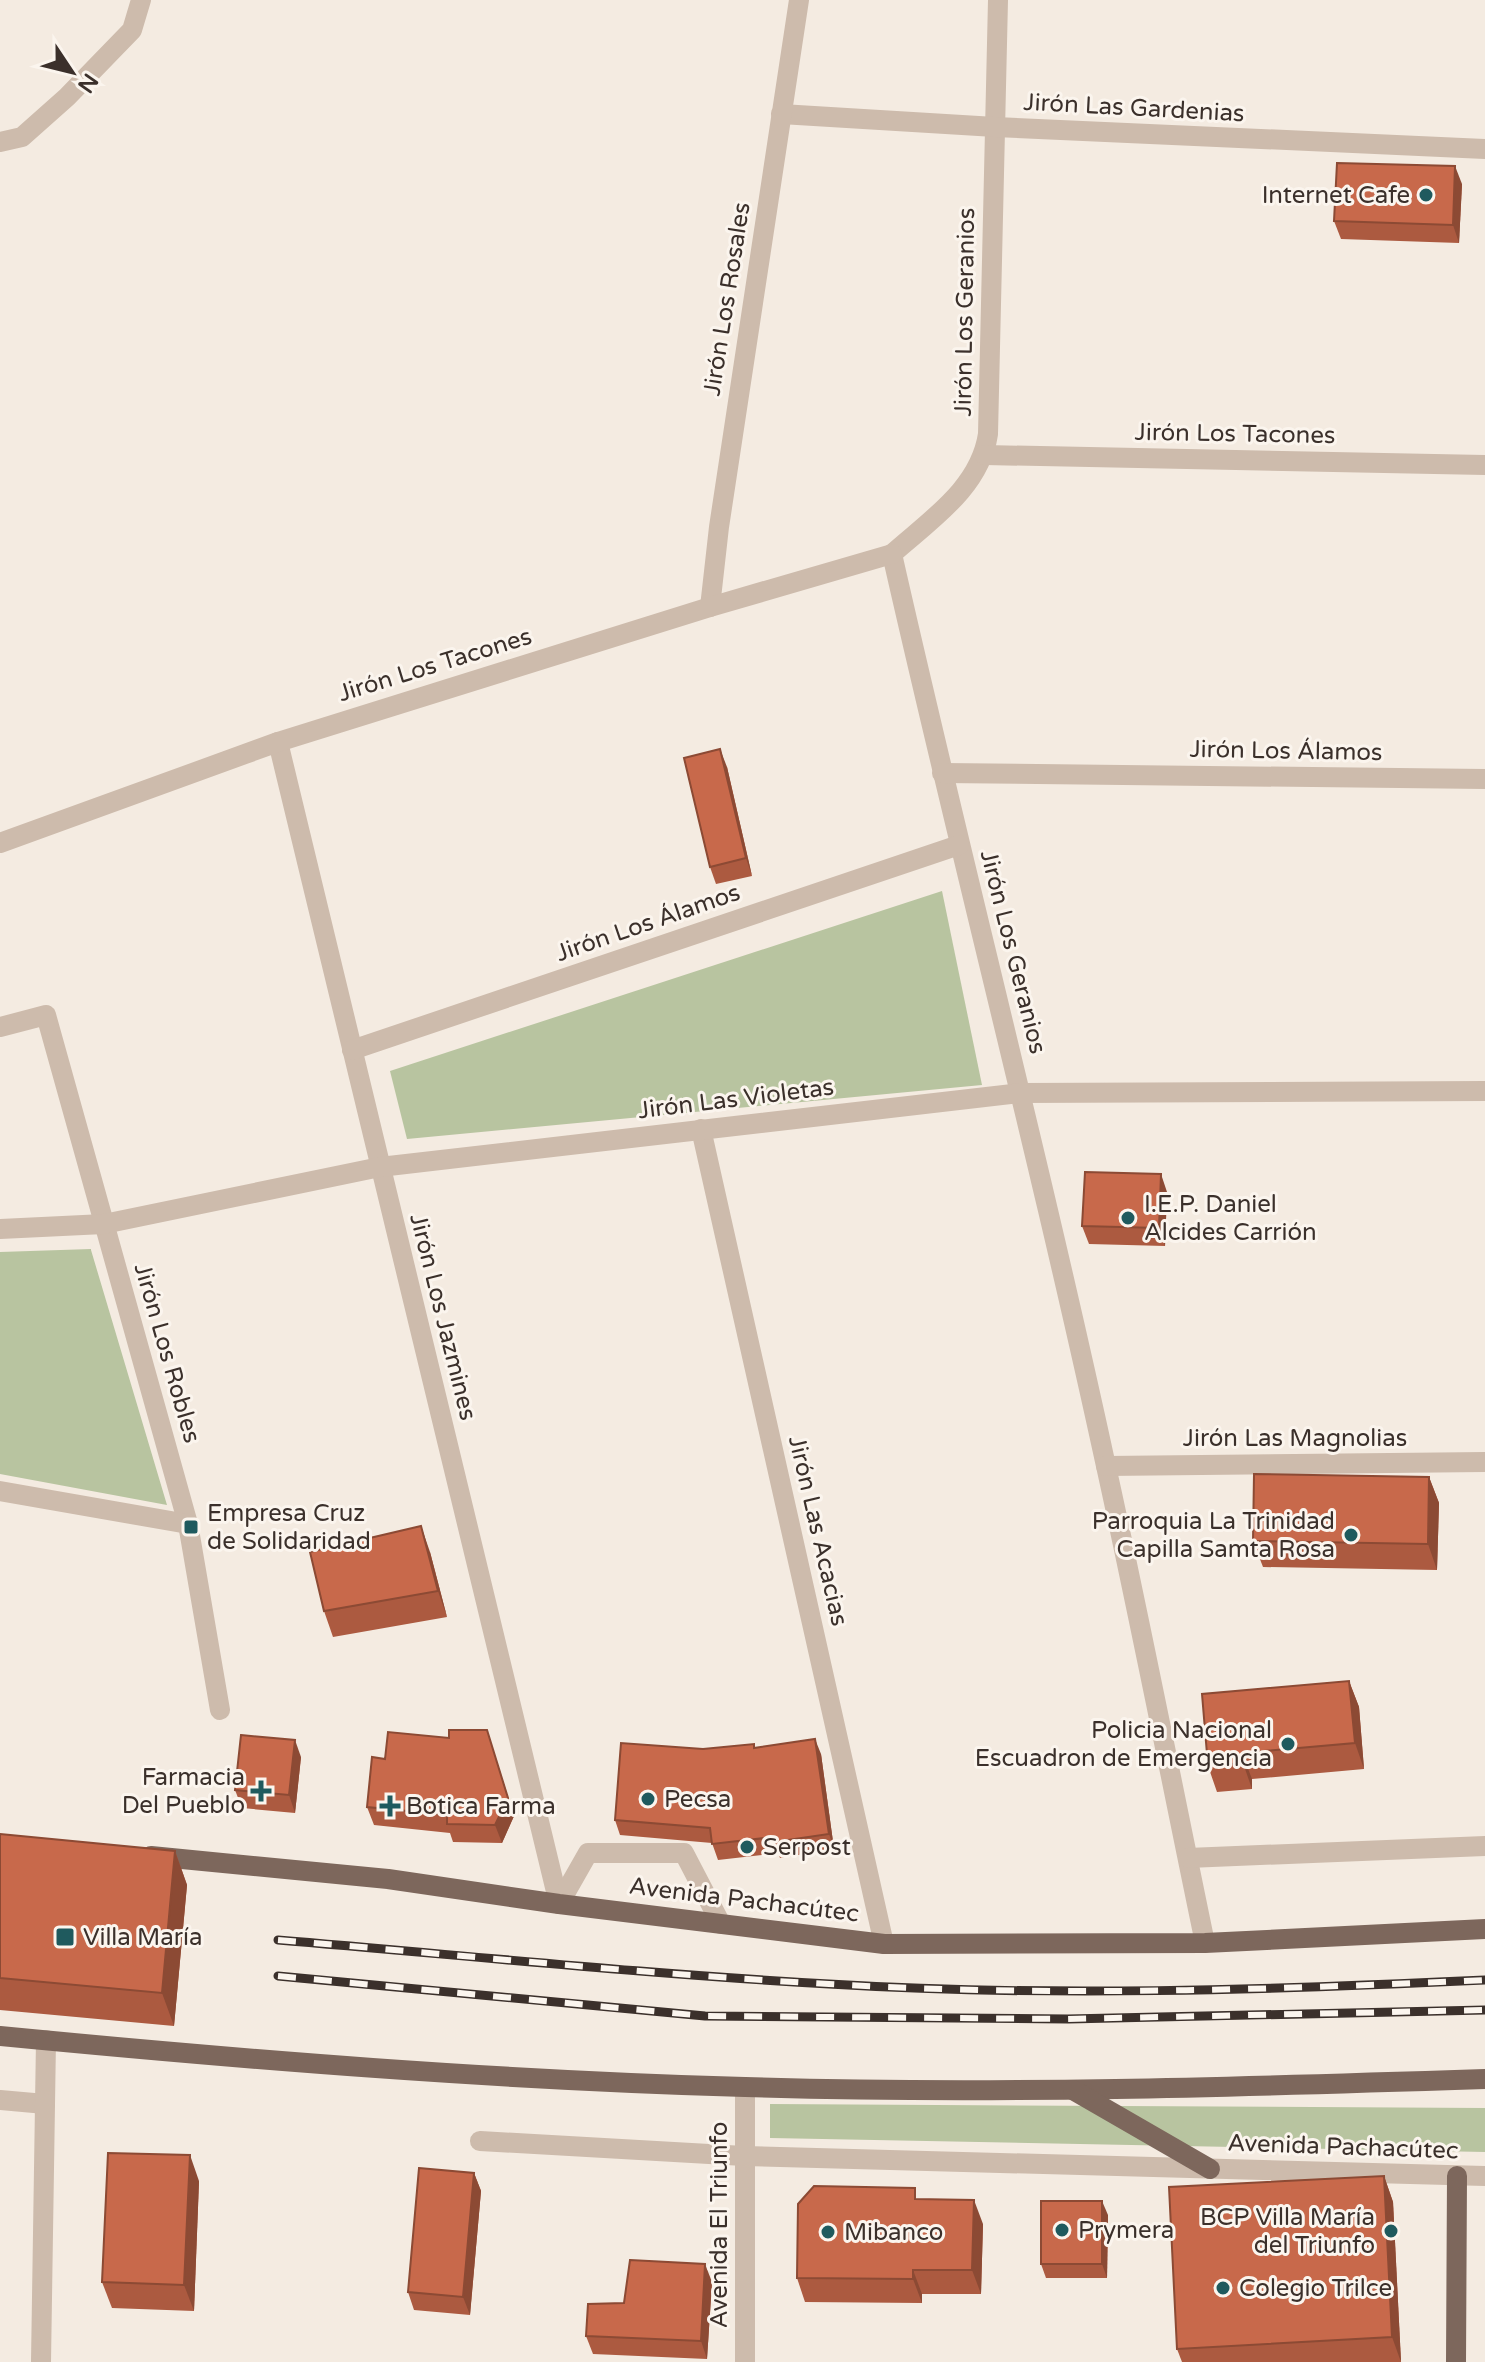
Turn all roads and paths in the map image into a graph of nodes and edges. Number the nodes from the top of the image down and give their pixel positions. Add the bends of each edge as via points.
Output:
1 (141, 0) edge
2 (799, 0) edge
3 (998, 0) edge
4 (781, 114) junction
5 (995, 127) junction
6 (0, 142) edge
7 (1485, 149) edge
8 (985, 455) junction
9 (1485, 465) edge
10 (892, 554) junction
11 (710, 607) junction
12 (278, 742) junction
13 (942, 773) junction
14 (1485, 779) edge
15 (0, 843) edge
16 (959, 845) junction
17 (0, 1027) edge
18 (352, 1050) junction
19 (1485, 1091) edge
20 (1020, 1093) junction
21 (701, 1129) junction
22 (380, 1167) junction
23 (104, 1224) junction
24 (0, 1229) edge
25 (1485, 1462) edge
26 (1106, 1466) junction
27 (0, 1491) edge
28 (188, 1524) junction
29 (220, 1710) dead end
30 (1485, 1846) edge
31 (128, 1854) edge
32 (1188, 1858) junction
33 (559, 1904) junction
34 (721, 1924) junction
35 (1485, 1929) edge
36 (1205, 1943) junction
37 (884, 1944) junction
38 (0, 2036) edge
39 (46, 2040) junction
40 (1485, 2079) edge
41 (745, 2087) junction
42 (1073, 2090) junction
43 (0, 2100) edge
44 (45, 2104) junction
45 (480, 2141) dead end
46 (744, 2156) junction
47 (1210, 2169) junction
48 (1457, 2176) junction
49 (1485, 2176) edge
50 (41, 2362) edge
51 (745, 2362) edge
52 (1456, 2362) edge

1 - 6 street via 132,30 67,97 22,137
2 - 4 street, Jirón Los Rosales
3 - 5 street, Jirón Los Geranios
4 - 5 street, Jirón Las Gardenias
4 - 11 street, Jirón Los Rosales
5 - 7 street, Jirón Las Gardenias
5 - 8 street, Jirón Los Geranios
8 - 9 street, Jirón Los Tacones
8 - 10 street, Jirón Los Geranios via 962,490
10 - 11 street, Jirón Los Tacones
10 - 13 street, Jirón Los Geranios
11 - 12 street, Jirón Los Tacones
12 - 15 street, Jirón Los Tacones
12 - 18 street, Jirón Los Jazmines
13 - 14 street, Jirón Los Álamos
13 - 16 street, Jirón Los Geranios
16 - 18 street, Jirón Los Álamos
16 - 20 street, Jirón Los Geranios
17 - 23 street, Jirón Los Robles via 46,1015
18 - 22 street, Jirón Los Jazmines
19 - 20 street, Jirón Las Violetas
20 - 21 street, Jirón Las Violetas
20 - 26 street, Jirón Los Geranios
21 - 22 street, Jirón Las Violetas
21 - 37 street, Jirón Las Acacias
22 - 23 street, Jirón Las Violetas
22 - 33 street, Jirón Los Jazmines
23 - 24 street, Jirón Las Violetas
23 - 28 street, Jirón Los Robles
25 - 26 street, Jirón Las Magnolias
26 - 32 street, Jirón Los Geranios
27 - 28 street
28 - 29 street, Jirón Los Robles
30 - 32 street
31 - 33 main road, Avenida Pachacútec via 388,1879
32 - 36 street, Jirón Los Geranios
33 - 34 main road, Avenida Pachacútec
33 - 34 street via 588,1853 684,1853
34 - 37 main road, Avenida Pachacútec
35 - 36 main road, Avenida Pachacútec
36 - 37 main road, Avenida Pachacútec
38 - 39 main road
39 - 41 main road via 415,2070
39 - 44 street
40 - 42 main road
41 - 42 main road
41 - 46 street, Avenida El Triunfo
42 - 47 main road
43 - 44 street
44 - 50 street
45 - 46 street, Avenida Pachacútec
46 - 47 street, Avenida Pachacútec
46 - 51 street, Avenida El Triunfo
47 - 48 street, Avenida Pachacútec
48 - 49 street, Avenida Pachacútec
48 - 52 main road

